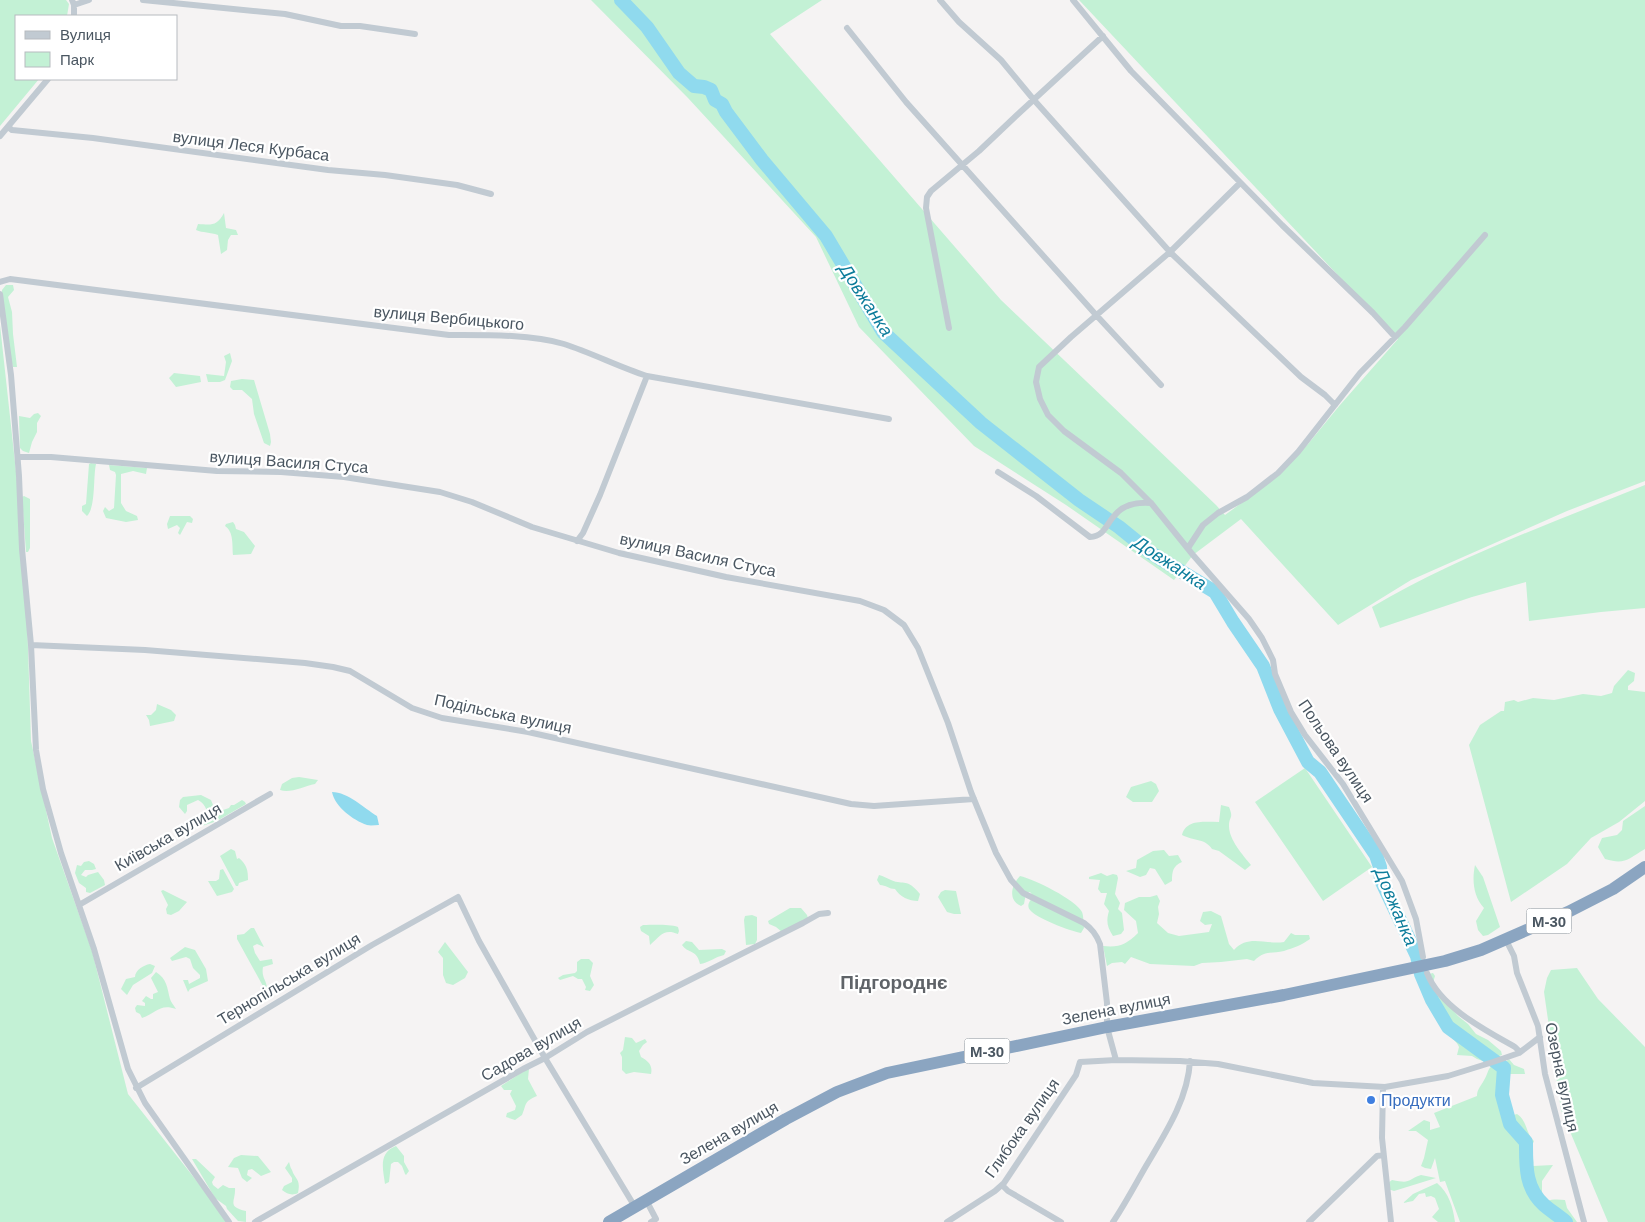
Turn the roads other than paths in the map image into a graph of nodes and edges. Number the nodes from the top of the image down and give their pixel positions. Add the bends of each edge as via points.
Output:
1 (89, 0) edge
2 (143, 0) edge
3 (940, 0) edge
4 (1073, 0) edge
5 (73, 2) edge
6 (74, 15) edge
7 (848, 28) dead end
8 (415, 34) dead end
9 (1103, 36) junction
10 (47, 80) edge
11 (1034, 100) junction
12 (8, 126) junction
13 (0, 136) edge
14 (962, 165) junction
15 (1240, 182) junction
16 (491, 194) dead end
17 (1485, 235) dead end
18 (1170, 252) junction
19 (0, 282) edge
20 (0, 294) edge
21 (1097, 316) junction
22 (949, 328) dead end
23 (1395, 337) junction
24 (647, 376) junction
25 (1161, 385) dead end
26 (1335, 405) junction
27 (889, 420) dead end
28 (18, 456) junction
29 (998, 472) dead end
30 (1151, 502) junction
31 (577, 541) junction
32 (1188, 548) junction
33 (31, 645) junction
34 (270, 794) dead end
35 (974, 800) junction
36 (1645, 867) edge
37 (79, 905) junction
38 (828, 913) dead end
39 (1506, 940) junction
40 (1423, 957) dead end
41 (1428, 973) dead end
42 (1107, 1026) junction
43 (1540, 1037) junction
44 (1520, 1052) junction
45 (545, 1058) junction
46 (1116, 1060) junction
47 (1190, 1061) junction
48 (1383, 1087) junction
49 (136, 1088) junction
50 (1383, 1155) junction
51 (1002, 1185) junction
52 (640, 1204) junction
53 (229, 1222) edge
54 (255, 1222) edge
55 (609, 1222) edge
56 (651, 1222) edge
57 (947, 1222) edge
58 (1060, 1222) edge
59 (1113, 1222) edge
60 (1309, 1222) edge
61 (1391, 1222) edge
62 (1584, 1222) edge

1 - 5 street
2 - 8 street via 285,14 341,26
3 - 11 street via 959,22 1002,60
4 - 9 street
5 - 6 street
7 - 14 street via 906,102
9 - 11 street
9 - 15 street via 1131,71
10 - 12 street
11 - 14 street
11 - 18 street
12 - 13 street
12 - 16 street, вулиця Леся Курбаса via 12,130 394,176 457,185
14 - 21 street
14 - 22 street via 931,192 926,208
15 - 18 street
15 - 23 street
17 - 23 street
18 - 21 street
18 - 26 street via 1301,377
19 - 24 street, вулиця Вербицького via 10,279 440,334 533,339 563,344
20 - 28 street
21 - 25 street
21 - 30 street, Польова вулиця via 1039,367 1036,382 1040,399 1048,415 1064,431 1121,473
23 - 26 street
24 - 27 street, вулиця Вербицького
24 - 31 street via 600,495
26 - 32 street via 1278,473 1203,525
28 - 31 street, вулиця Василя Стуса via 344,477 440,492
28 - 33 street
29 - 30 street via 1036,496 1090,538 1102,534 1120,510 1140,502
30 - 32 street, Польова вулиця
31 - 35 street, вулиця Василя Стуса via 726,577 860,601 884,610 904,626 918,648
32 - 40 street, Польова вулиця via 1262,638 1291,712 1343,784 1384,850 1405,889 1416,919
33 - 35 street, Подільська вулиця via 145,650 333,667 350,672 412,708 442,718 528,732 851,804 874,806
33 - 37 street via 36,750 43,789
34 - 37 street, Київська вулиця
35 - 42 street, вулиця Василя Стуса via 1011,880 1023,893 1084,924 1096,934 1100,944
36 - 39 highway, Зелена вулиця / М-30 via 1612,889
37 - 49 street
38 - 45 street, Садова вулиця via 819,914 664,992
39 - 42 highway, Зелена вулиця / М-30 via 1446,961 1284,995
39 - 43 street, Озерна вулиця via 1532,1006
41 - 44 street via 1440,994 1454,1008
42 - 46 street
42 - 52 highway, Зелена вулиця / М-30 via 887,1073 837,1092
43 - 44 street
43 - 62 street, Озерна вулиця via 1547,1082
44 - 48 street via 1448,1076
45 - 49 street, Тернопільська вулиця via 458,897 372,945
45 - 52 street
45 - 54 street, Садова вулиця
46 - 47 street
46 - 51 street, Глибока вулиця via 1080,1062 1076,1075
47 - 48 street via 1313,1083
47 - 59 street via 1188,1080 1170,1124
48 - 50 street
49 - 53 street
50 - 60 street via 1377,1156
50 - 61 street
51 - 57 street, Глибока вулиця
51 - 58 street via 1008,1192
52 - 55 highway, Зелена вулиця / М-30
52 - 56 street via 656,1219

